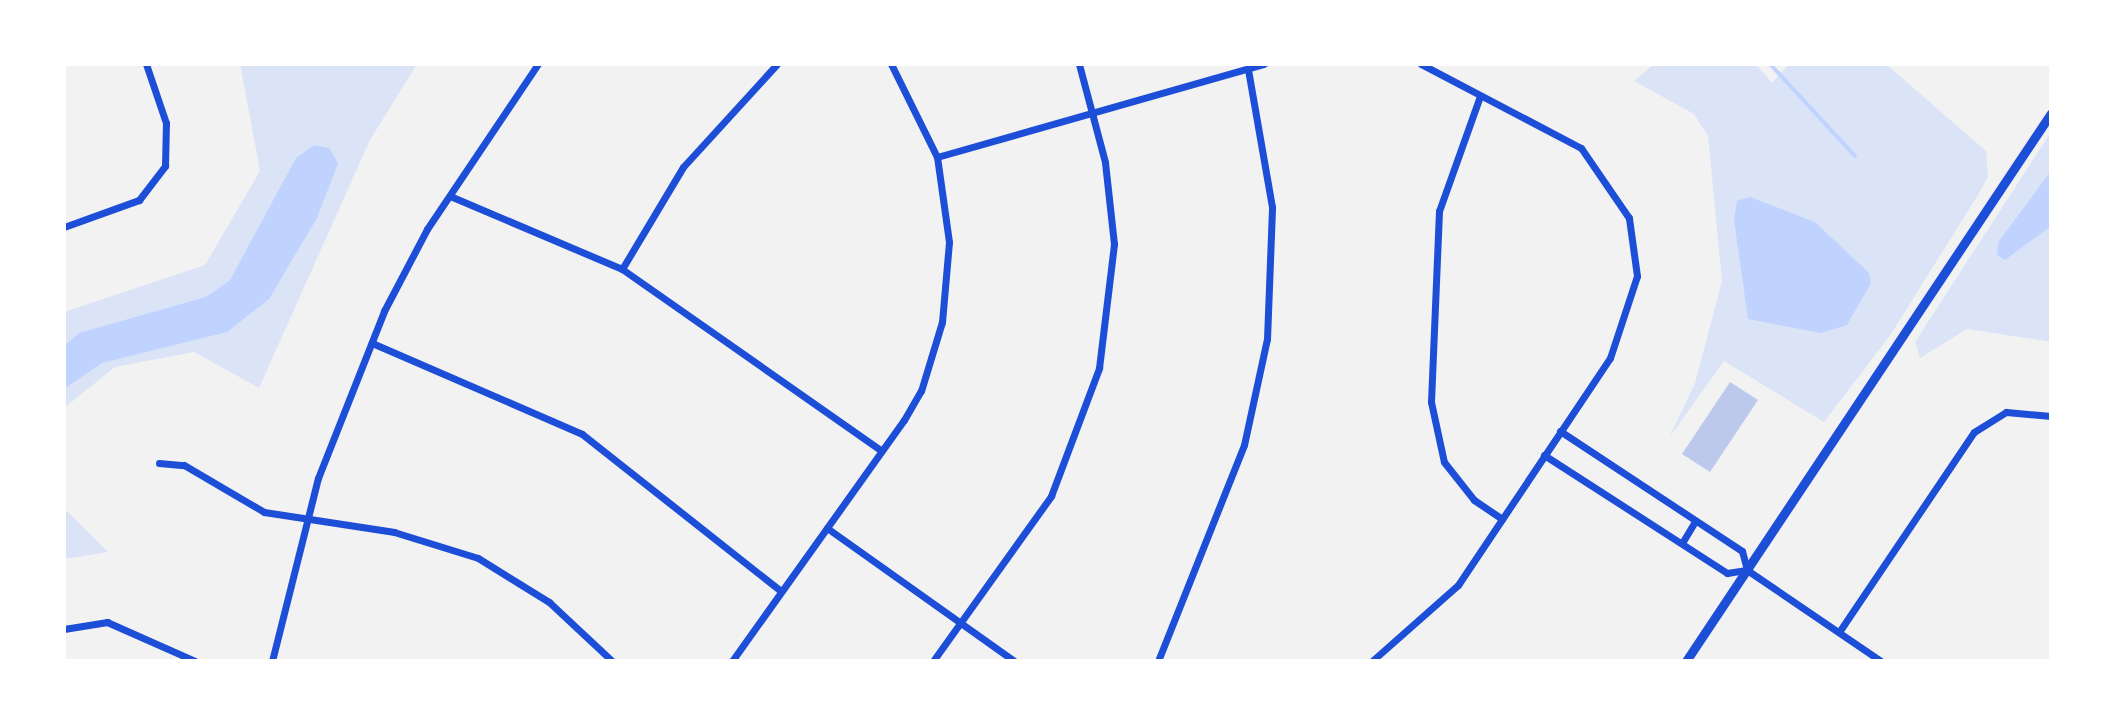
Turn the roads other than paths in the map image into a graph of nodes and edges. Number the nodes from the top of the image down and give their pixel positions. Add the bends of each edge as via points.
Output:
1 (146, 64) edge
2 (538, 64) edge
3 (777, 64) edge
4 (891, 64) edge
5 (1079, 64) edge
6 (1264, 64) edge
7 (1421, 64) edge
8 (1248, 69) junction
9 (1480, 96) junction
10 (1093, 112) junction
11 (2051, 113) edge
12 (937, 157) junction
13 (450, 196) junction
14 (64, 227) edge
15 (622, 269) junction
16 (372, 343) junction
17 (2051, 416) edge
18 (1560, 431) junction
19 (882, 451) junction
20 (1544, 455) junction
21 (159, 463) dead end
22 (1502, 519) junction
23 (1695, 521) junction
24 (305, 522) junction
25 (827, 528) junction
26 (1682, 543) junction
27 (1747, 570) junction
28 (781, 591) junction
29 (959, 624) junction
30 (64, 629) edge
31 (1839, 632) junction
32 (195, 661) edge
33 (272, 661) edge
34 (612, 661) edge
35 (732, 661) edge
36 (933, 661) edge
37 (1014, 661) edge
38 (1158, 661) edge
39 (1372, 661) edge
40 (1686, 661) edge
41 (1881, 661) edge

1 - 14 street via 166,123 165,166 139,200
2 - 13 street
3 - 15 street via 683,167
4 - 12 street
5 - 10 street
6 - 8 street
7 - 9 street
8 - 10 street
8 - 38 street via 1268,164 1274,241 1267,339 1244,445
9 - 18 street via 1581,148 1629,218 1637,276 1627,325
9 - 22 street via 1439,211 1431,402 1444,462 1474,500
10 - 12 street
10 - 29 street via 1114,244 1099,368 1051,496
11 - 27 street
12 - 19 street via 949,242 942,322 921,391
13 - 15 street
13 - 16 street via 414,251
15 - 19 street
16 - 24 street
16 - 28 street via 582,434
17 - 31 street via 2006,412 1974,432
18 - 20 street
18 - 23 street
19 - 25 street
20 - 22 street
20 - 26 street
21 - 24 street via 184,465 244,503
22 - 39 street via 1441,604
23 - 26 street
23 - 27 street via 1742,551
24 - 33 street
24 - 34 street via 394,532 478,558 549,602
25 - 28 street
25 - 29 street
26 - 27 street via 1727,573
27 - 31 street
27 - 40 street
28 - 35 street
29 - 36 street
29 - 37 street
30 - 32 street via 107,622
31 - 41 street

